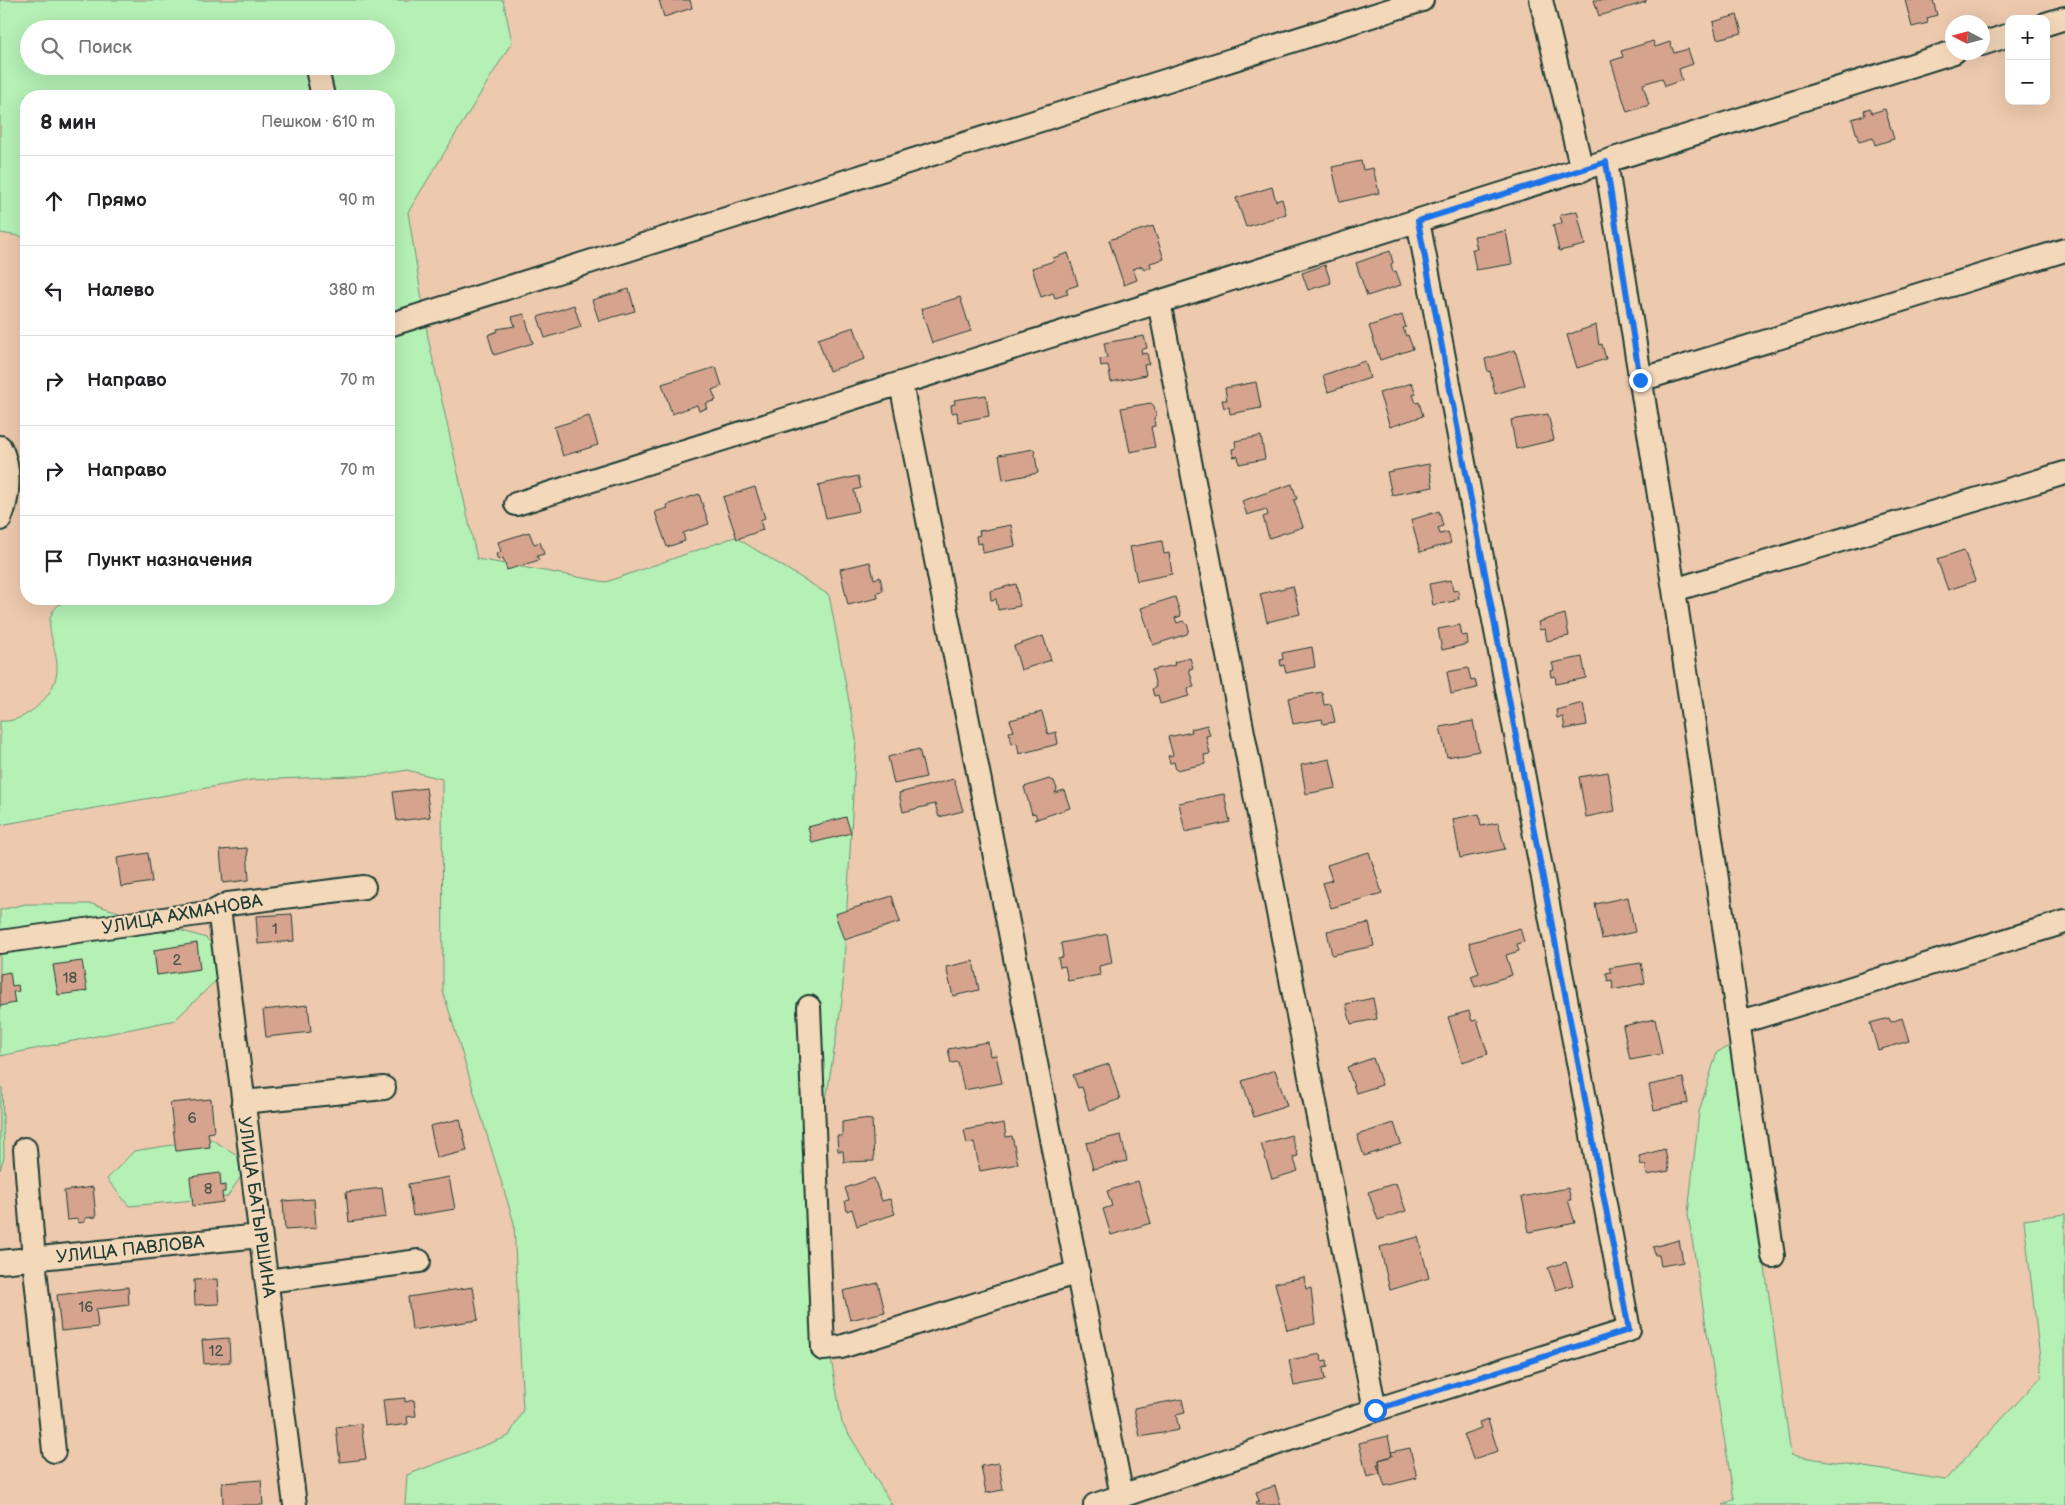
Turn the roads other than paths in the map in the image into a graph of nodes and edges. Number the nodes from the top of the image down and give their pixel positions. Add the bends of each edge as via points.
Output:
1 (1422, 0) edge
2 (1541, 0) edge
3 (2065, 18) edge
4 (2050, 23) edge
5 (2005, 36) edge
6 (1990, 41) edge
7 (1945, 55) edge
8 (318, 75) edge
9 (322, 90) edge
10 (1606, 162) junction
11 (1582, 170) junction
12 (1418, 221) junction
13 (2065, 250) edge
14 (1159, 302) junction
15 (395, 323) edge
16 (1640, 380) junction
17 (900, 384) junction
18 (0, 447) edge
19 (2065, 473) edge
20 (516, 504) dead end
21 (0, 520) edge
22 (1674, 590) junction
23 (364, 887) dead end
24 (218, 909) junction
25 (2065, 922) edge
26 (0, 942) edge
27 (809, 1007) dead end
28 (1738, 1023) junction
29 (384, 1088) dead end
30 (243, 1102) junction
31 (25, 1149) dead end
32 (260, 1236) junction
33 (1773, 1256) dead end
34 (34, 1259) junction
35 (419, 1261) dead end
36 (0, 1262) edge
37 (1078, 1272) junction
38 (267, 1281) junction
39 (1375, 1410) junction
40 (54, 1451) dead end
41 (1122, 1496) junction
42 (295, 1505) edge
43 (1095, 1505) edge

1 - 15 street
2 - 11 street
3 - 4 street
5 - 6 street
7 - 10 street
8 - 9 street
10 - 11 street
10 - 16 street
11 - 12 street
12 - 14 street
12 - 39 street via 1629,1330
13 - 16 street
14 - 17 street
14 - 39 street
16 - 22 street
17 - 20 street
17 - 37 street
18 - 21 street via 7,460 6,505
19 - 22 street
22 - 28 street
23 - 24 street, УЛИЦА АХМАНОВА via 228,904
24 - 26 street, УЛИЦА АХМАНОВА
24 - 30 street, УЛИЦА БАТЫРШИНА
25 - 28 street
27 - 37 street via 823,1349 841,1347
28 - 33 street
29 - 30 street
30 - 32 street, УЛИЦА БАТЫРШИНА
31 - 34 street
32 - 34 street, УЛИЦА ПАВЛОВА
32 - 38 street, УЛИЦА БАТЫРШИНА
34 - 36 street, УЛИЦА ПАВЛОВА
34 - 40 street
35 - 38 street
37 - 41 street
38 - 42 street, УЛИЦА БАТЫРШИНА
39 - 41 street
41 - 43 street

